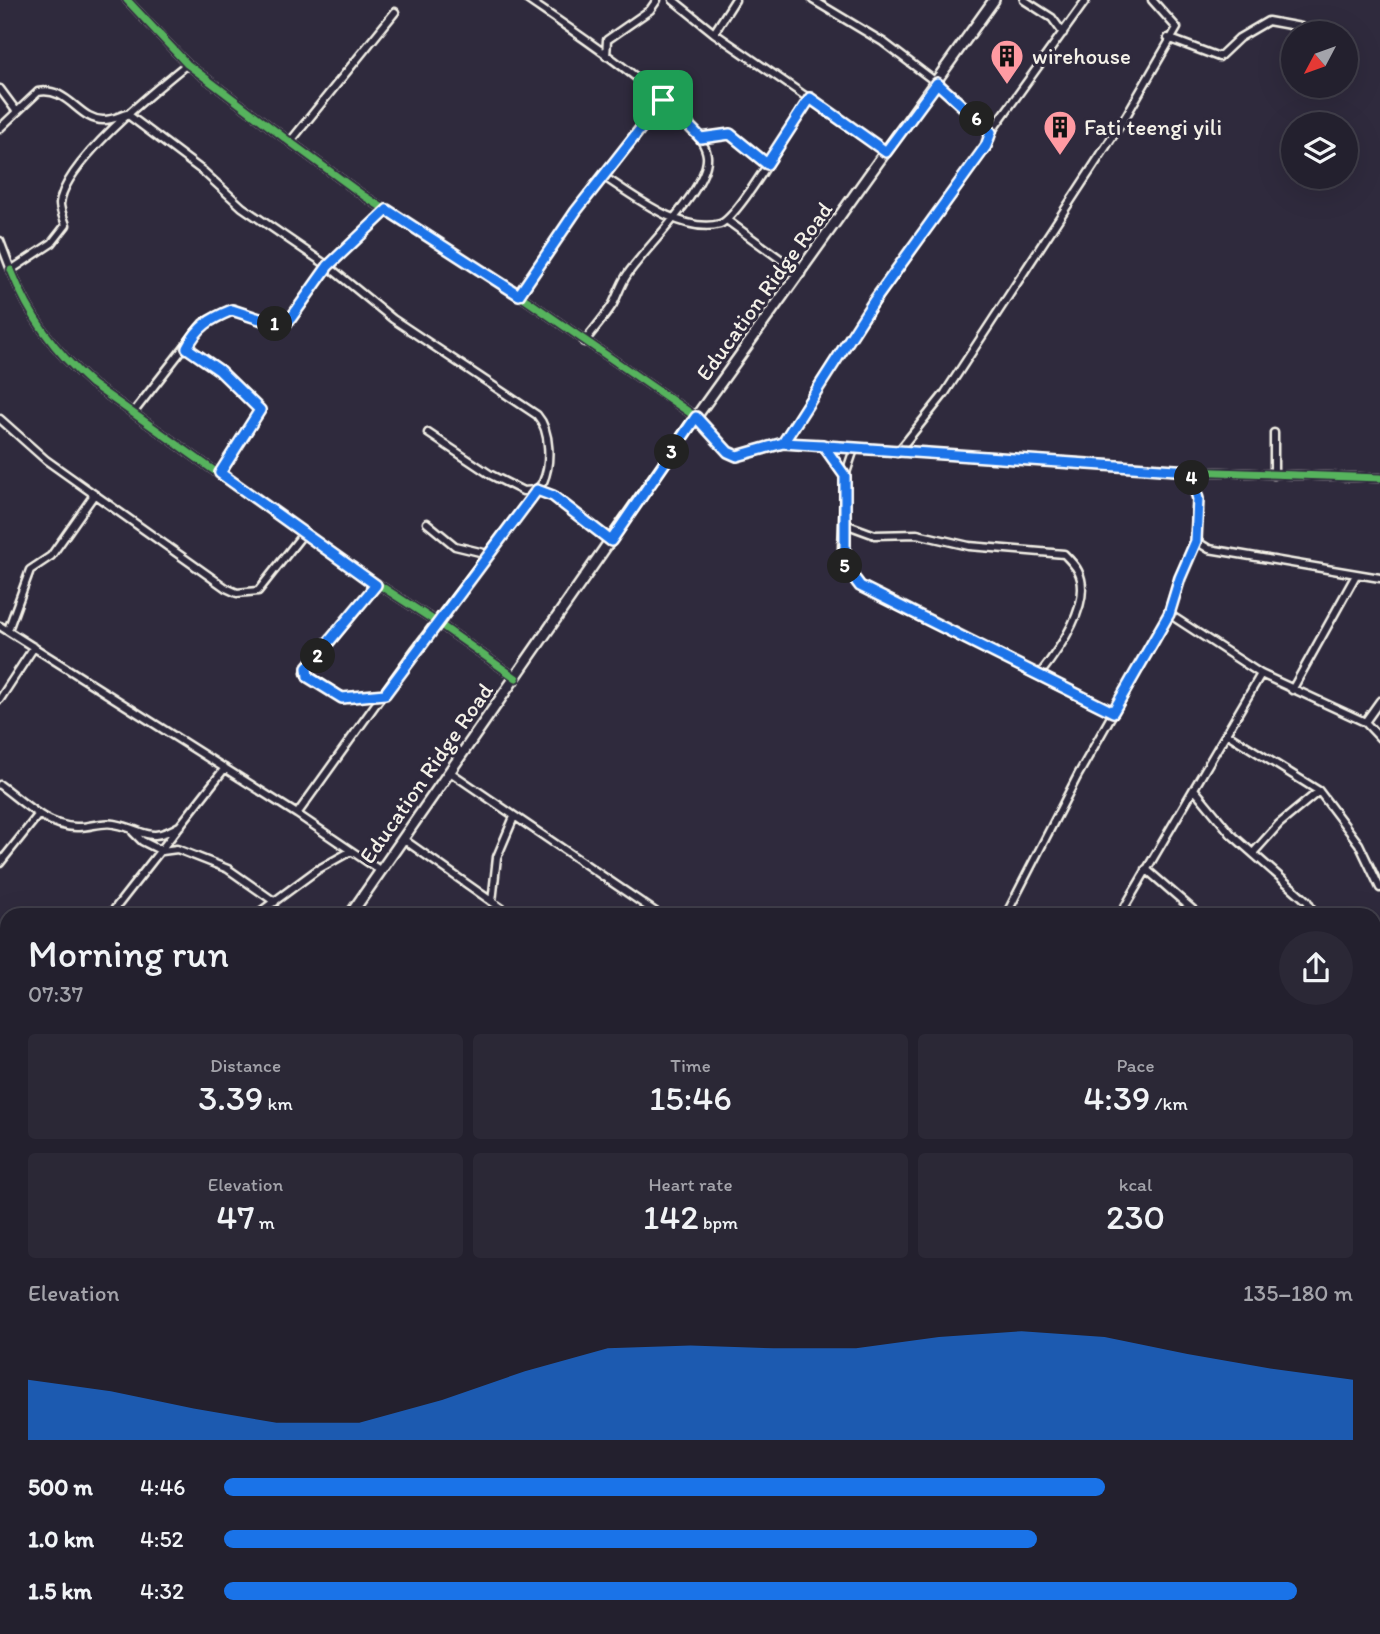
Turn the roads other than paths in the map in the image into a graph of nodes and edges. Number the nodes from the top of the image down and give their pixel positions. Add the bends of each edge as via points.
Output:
1 (127, 0) edge
2 (528, 0) edge
3 (657, 0) edge
4 (673, 0) edge
5 (735, 0) edge
6 (813, 0) edge
7 (995, 0) edge
8 (1024, 0) edge
9 (1086, 0) edge
10 (1153, 0) edge
11 (395, 12) dead end
12 (1281, 24) edge
13 (714, 33) junction
14 (1063, 33) junction
15 (1168, 38) junction
16 (607, 40) junction
17 (589, 43) junction
18 (606, 56) junction
19 (187, 64) junction
20 (937, 83) junction
21 (0, 89) edge
22 (810, 98) junction
23 (663, 100) junction
24 (17, 112) junction
25 (127, 114) junction
26 (0, 128) edge
27 (991, 132) junction
28 (701, 138) junction
29 (290, 142) junction
30 (886, 152) junction
31 (767, 164) junction
32 (603, 176) junction
33 (387, 210) junction
34 (675, 217) junction
35 (728, 220) junction
36 (0, 242) edge
37 (328, 266) junction
38 (11, 270) junction
39 (801, 274) junction
40 (519, 295) junction
41 (584, 342) junction
42 (187, 348) junction
43 (133, 413) junction
44 (696, 417) junction
45 (0, 419) edge
46 (428, 433) dead end
47 (1274, 433) dead end
48 (783, 443) junction
49 (823, 445) junction
50 (854, 449) junction
51 (897, 453) junction
52 (1190, 471) junction
53 (220, 473) junction
54 (1274, 475) junction
55 (845, 476) junction
56 (1380, 478) edge
57 (537, 490) junction
58 (94, 495) junction
59 (427, 523) dead end
60 (845, 524) junction
61 (303, 534) junction
62 (611, 541) junction
63 (1196, 541) junction
64 (488, 554) junction
65 (1356, 575) junction
66 (1380, 578) edge
67 (376, 585) junction
68 (1169, 614) junction
69 (438, 623) junction
70 (0, 626) edge
71 (8, 630) junction
72 (34, 647) junction
73 (1040, 674) junction
74 (1261, 674) junction
75 (516, 678) junction
76 (1292, 690) junction
77 (385, 694) junction
78 (0, 699) edge
79 (1380, 701) edge
80 (1113, 712) junction
81 (1365, 722) junction
82 (1226, 733) junction
83 (1380, 738) edge
84 (225, 768) junction
85 (450, 772) junction
86 (0, 785) edge
87 (1194, 789) junction
88 (1319, 790) junction
89 (39, 814) junction
90 (297, 814) junction
91 (514, 817) junction
92 (181, 825) junction
93 (133, 831) junction
94 (403, 839) junction
95 (162, 851) junction
96 (351, 852) junction
97 (1253, 853) junction
98 (0, 863) edge
99 (1146, 869) junction
100 (381, 871) junction
101 (1380, 888) edge
102 (275, 902) junction
103 (492, 902) junction
104 (499, 907) edge
105 (116, 908) edge
106 (266, 908) edge
107 (355, 908) edge
108 (649, 908) edge
109 (1010, 908) edge
110 (1124, 908) edge
111 (1191, 908) edge
112 (1311, 908) edge

1 - 19 street
2 - 17 street
3 - 16 street
4 - 13 street
5 - 13 street
6 - 20 street via 883,42
7 - 20 main road, Education Ridge Road
8 - 14 street via 1052,18
9 - 14 street
10 - 15 street via 1177,28
11 - 29 street
12 - 15 street via 1268,22 1239,38 1219,57
13 - 22 street
14 - 27 street
15 - 51 street via 1126,116 945,393
16 - 17 street
16 - 18 street
17 - 18 street
18 - 23 street
19 - 25 street
19 - 29 street
20 - 27 street
20 - 30 main road, Education Ridge Road
21 - 24 street
22 - 30 street
22 - 31 street
23 - 28 street
23 - 32 street
24 - 25 street via 38,92 55,91 103,121
24 - 26 street
25 - 37 street via 242,207
25 - 38 street via 71,179 60,204 65,225 60,235
27 - 48 street via 986,146 874,301
28 - 31 street via 730,134
28 - 34 street via 707,157 704,172
29 - 33 street
30 - 39 main road, Education Ridge Road
31 - 35 street
32 - 34 street via 658,212
32 - 40 street
33 - 37 street
33 - 40 street
34 - 35 street via 698,225
34 - 41 street via 646,248 611,308
35 - 39 street
36 - 38 street
37 - 42 street via 289,321 278,325 232,310 203,323
37 - 57 street via 393,319 537,415 549,464
38 - 43 street via 61,357
39 - 44 main road, Education Ridge Road
40 - 41 street
41 - 44 street
42 - 43 street
42 - 53 street via 212,364 260,410
43 - 53 street
44 - 48 street via 737,456
44 - 62 main road, Education Ridge Road
45 - 58 street
46 - 57 street via 491,475 523,491
47 - 54 street
48 - 49 street
49 - 50 street
49 - 55 street
50 - 51 street
50 - 55 street
51 - 52 street
52 - 54 street
52 - 63 street via 1198,499
53 - 61 street
54 - 56 street
55 - 60 street
57 - 62 street via 553,496
57 - 64 street
58 - 61 street via 237,593 258,591
58 - 71 street via 51,556 30,570
59 - 64 street via 455,546
60 - 73 street via 845,566 860,586
60 - 73 street via 875,535 917,534 969,546 1064,554 1079,571 1080,607 1065,639
61 - 67 street
62 - 75 main road, Education Ridge Road
63 - 65 street via 1209,549
63 - 68 street
64 - 69 street
65 - 66 street
65 - 76 street
67 - 69 street
67 - 77 street via 306,673 342,698
68 - 74 street
68 - 80 street
69 - 75 street
69 - 77 street
70 - 71 street
71 - 72 street
72 - 78 street
72 - 84 street
73 - 80 street
74 - 76 street
74 - 82 street
75 - 85 main road, Education Ridge Road
76 - 81 street
77 - 90 street
79 - 81 street
80 - 109 street
81 - 83 street
82 - 87 street
82 - 88 street
84 - 90 street
84 - 92 street
85 - 91 street
85 - 94 main road, Education Ridge Road
86 - 89 street
87 - 97 street
87 - 99 street
88 - 97 street
88 - 101 street via 1359,844
89 - 93 street via 75,828 110,823
89 - 98 street
90 - 96 street
91 - 103 street via 497,857
91 - 108 street
92 - 93 street via 158,837
92 - 95 street
93 - 95 street
94 - 100 main road, Education Ridge Road
94 - 103 street
95 - 102 street via 177,849 228,869
95 - 105 street
96 - 100 street
96 - 102 street via 317,870
97 - 112 street
99 - 110 street
99 - 111 street
100 - 107 main road, Education Ridge Road
102 - 106 street
103 - 104 street

